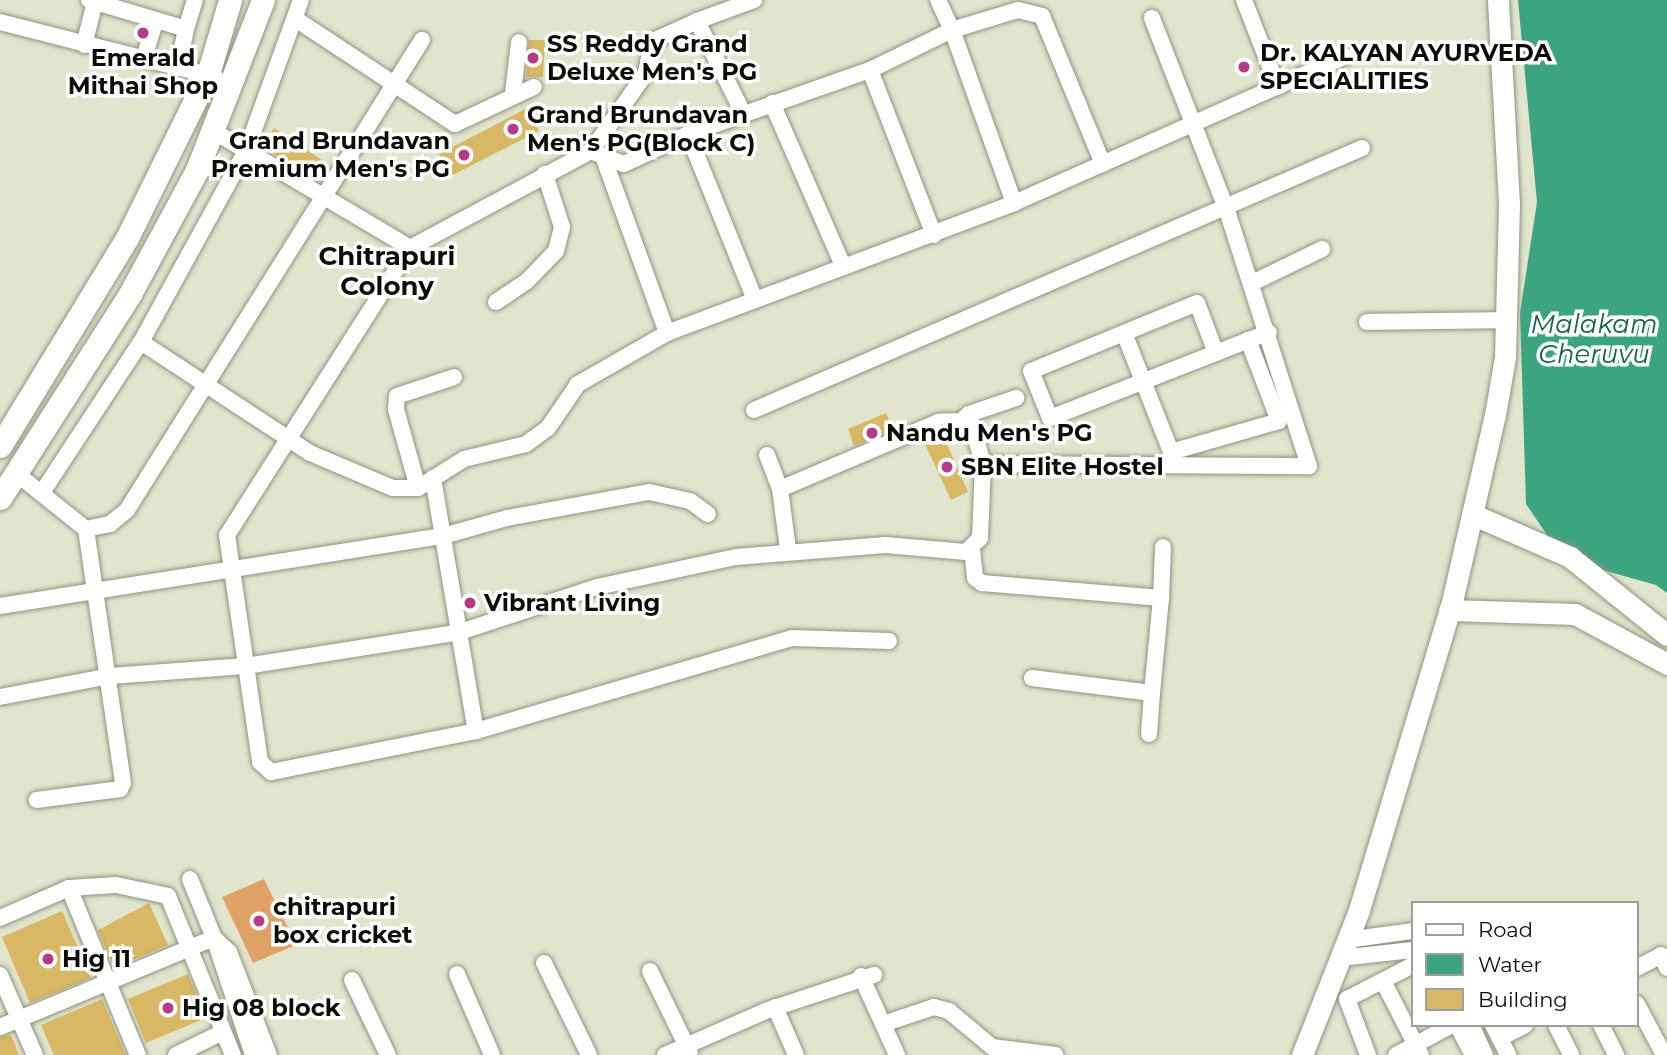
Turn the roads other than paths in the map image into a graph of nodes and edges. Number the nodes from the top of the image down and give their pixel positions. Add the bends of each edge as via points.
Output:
1 (195, 0) edge
2 (230, 0) edge
3 (263, 0) edge
4 (301, 0) edge
5 (754, 0) edge
6 (938, 0) edge
7 (1244, 0) edge
8 (1498, 0) edge
9 (92, 1) edge
10 (1152, 18) dead end
11 (296, 20) junction
12 (155, 21) junction
13 (696, 21) junction
14 (0, 22) edge
15 (186, 29) junction
16 (953, 30) junction
17 (422, 40) dead end
18 (519, 41) dead end
19 (84, 45) junction
20 (1345, 56) dead end
21 (144, 58) junction
22 (178, 67) junction
23 (870, 70) junction
24 (208, 74) junction
25 (395, 82) junction
26 (234, 83) junction
27 (534, 87) dead end
28 (1278, 87) junction
29 (513, 93) junction
30 (772, 103) junction
31 (744, 115) junction
32 (1192, 123) junction
33 (215, 132) junction
34 (688, 134) junction
35 (1362, 148) dead end
36 (247, 149) junction
37 (597, 154) junction
38 (1103, 164) junction
39 (545, 174) junction
40 (320, 196) junction
41 (1014, 203) junction
42 (1226, 208) junction
43 (934, 235) junction
44 (410, 248) junction
45 (1322, 249) dead end
46 (842, 263) junction
47 (1252, 283) junction
48 (755, 300) junction
49 (496, 302) dead end
50 (1507, 320) junction
51 (1367, 321) dead end
52 (1269, 332) junction
53 (667, 333) junction
54 (1124, 334) junction
55 (1248, 340) junction
56 (141, 342) junction
57 (1216, 353) junction
58 (454, 377) dead end
59 (1142, 382) junction
60 (205, 384) junction
61 (1016, 398) dead end
62 (754, 410) dead end
63 (969, 414) junction
64 (290, 441) junction
65 (0, 446) edge
66 (767, 455) dead end
67 (983, 464) junction
68 (17, 474) junction
69 (433, 478) junction
70 (418, 488) junction
71 (780, 489) junction
72 (43, 491) junction
73 (0, 498) edge
74 (708, 514) dead end
75 (1474, 515) junction
76 (86, 529) junction
77 (443, 536) junction
78 (1163, 547) dead end
79 (789, 549) junction
80 (972, 549) junction
81 (232, 572) junction
82 (1604, 586) junction
83 (99, 589) junction
84 (1161, 598) junction
85 (0, 606) edge
86 (1449, 610) junction
87 (1587, 620) junction
88 (460, 632) junction
89 (1667, 635) edge
90 (888, 641) dead end
91 (1667, 664) edge
92 (246, 666) junction
93 (110, 676) junction
94 (1032, 678) dead end
95 (1152, 693) junction
96 (0, 697) edge
97 (476, 731) junction
98 (1149, 734) dead end
99 (37, 800) dead end
100 (190, 879) dead end
101 (69, 888) junction
102 (0, 918) edge
103 (1412, 931) edge
104 (214, 938) junction
105 (189, 948) junction
106 (1344, 949) junction
107 (1412, 950) edge
108 (1665, 959) edge
109 (544, 963) dead end
110 (1412, 966) edge
111 (1639, 967) edge
112 (650, 971) dead end
113 (457, 974) dead end
114 (0, 975) edge
115 (352, 980) dead end
116 (108, 981) junction
117 (1383, 981) junction
118 (775, 1007) junction
119 (1639, 1008) edge
120 (19, 1019) junction
121 (883, 1024) junction
122 (0, 1027) edge
123 (1449, 1027) edge
124 (1458, 1027) edge
125 (1472, 1027) edge
126 (1517, 1027) edge
127 (1557, 1027) edge
128 (1602, 1027) edge
129 (223, 1032) junction
130 (1496, 1032) edge
131 (689, 1050) edge
132 (1418, 1050) edge
133 (35, 1055) edge
134 (138, 1055) edge
135 (176, 1055) edge
136 (233, 1055) edge
137 (253, 1055) edge
138 (269, 1055) edge
139 (388, 1055) edge
140 (492, 1055) edge
141 (589, 1055) edge
142 (666, 1055) edge
143 (796, 1055) edge
144 (897, 1055) edge
145 (1055, 1055) edge
146 (1302, 1055) edge
147 (1368, 1055) edge
148 (1396, 1055) edge
149 (1473, 1055) edge
150 (1485, 1055) edge
151 (1508, 1055) edge
152 (1571, 1055) edge
153 (1616, 1055) edge
154 (1664, 1055) edge

1 - 15 street
2 - 24 main road
3 - 26 main road
4 - 11 street
5 - 13 street
6 - 16 street
7 - 28 street
8 - 50 street via 1509,164
9 - 12 street
9 - 19 street
10 - 32 street
11 - 25 street
11 - 36 street
12 - 15 street
12 - 21 street
13 - 31 street
13 - 37 street via 653,41 646,73
14 - 19 street
15 - 22 street
16 - 23 street
16 - 38 street via 1018,10 1042,16
16 - 41 street
17 - 25 street
18 - 29 street
19 - 21 street
20 - 28 street
21 - 22 street
22 - 24 street
23 - 30 street
23 - 43 street
24 - 26 street
24 - 65 main road via 127,238
25 - 29 street via 455,124
25 - 40 street
26 - 33 main road
27 - 29 street
28 - 32 street
30 - 31 street
30 - 46 street
31 - 34 street
32 - 38 street
32 - 42 street
33 - 36 street
33 - 68 main road via 131,292
34 - 37 street via 624,164
34 - 48 street
35 - 42 street
36 - 40 street
36 - 56 street
37 - 39 street
37 - 53 street
38 - 41 street
39 - 44 street
39 - 49 street via 562,227 556,251 526,282
40 - 44 street
40 - 60 street
41 - 43 street
42 - 47 street
42 - 62 street
43 - 46 street
44 - 64 street
45 - 47 street
46 - 48 street
47 - 52 street
48 - 53 street
50 - 51 street
50 - 75 street via 1495,415
52 - 55 street
52 - 67 street via 1309,466
53 - 69 street via 578,384 548,428 526,444 464,459
54 - 57 street via 1197,303
54 - 59 street
54 - 59 street via 1031,371 1051,418
55 - 57 street
55 - 59 street via 1279,421 1171,452
56 - 60 street
56 - 72 street
57 - 59 street
58 - 70 street via 397,396 396,409
60 - 64 street
60 - 76 street via 127,510 110,524
61 - 63 street
63 - 67 street
63 - 71 street via 961,421 938,422
64 - 70 street via 370,480
64 - 81 street via 227,535
66 - 71 street
67 - 80 street via 980,538
68 - 72 street
68 - 73 main road
69 - 70 street
69 - 77 street
71 - 79 street
72 - 76 street
74 - 77 street via 690,501 649,492 507,518
75 - 82 street via 1570,556
75 - 86 street
76 - 83 street
77 - 81 street
77 - 88 street
78 - 84 street
79 - 80 street
79 - 88 street via 597,587
80 - 84 street via 975,578 982,583
81 - 83 street
81 - 92 street
82 - 87 street
82 - 89 street
83 - 85 street
83 - 93 street
84 - 95 street
86 - 87 street via 1535,611
86 - 106 street
87 - 91 street
88 - 92 street
88 - 97 street
90 - 97 street via 792,638
92 - 93 street
92 - 97 street via 260,762 271,772
93 - 96 street
93 - 99 street via 120,789
94 - 95 street
95 - 98 street
100 - 104 street
101 - 102 street
101 - 105 street via 116,885 168,896
101 - 116 street
103 - 106 street
104 - 105 street
104 - 137 street
104 - 138 street via 229,952
105 - 116 street
105 - 129 street
106 - 107 street
106 - 146 street
108 - 111 street
109 - 141 street
110 - 117 street
112 - 131 street
113 - 140 street
114 - 120 street
115 - 139 street
116 - 120 street
116 - 134 street
117 - 132 street
117 - 147 street via 1347,999
118 - 121 street via 868,975
118 - 131 street
118 - 143 street
119 - 154 street
120 - 122 street
120 - 133 street
121 - 144 street
121 - 145 street via 934,1007 949,1011 992,1047 1041,1049
123 - 132 street
124 - 149 street
125 - 150 street
126 - 130 street
127 - 152 street
128 - 153 street
129 - 135 street
129 - 136 street
130 - 151 street
131 - 142 street
132 - 148 street

